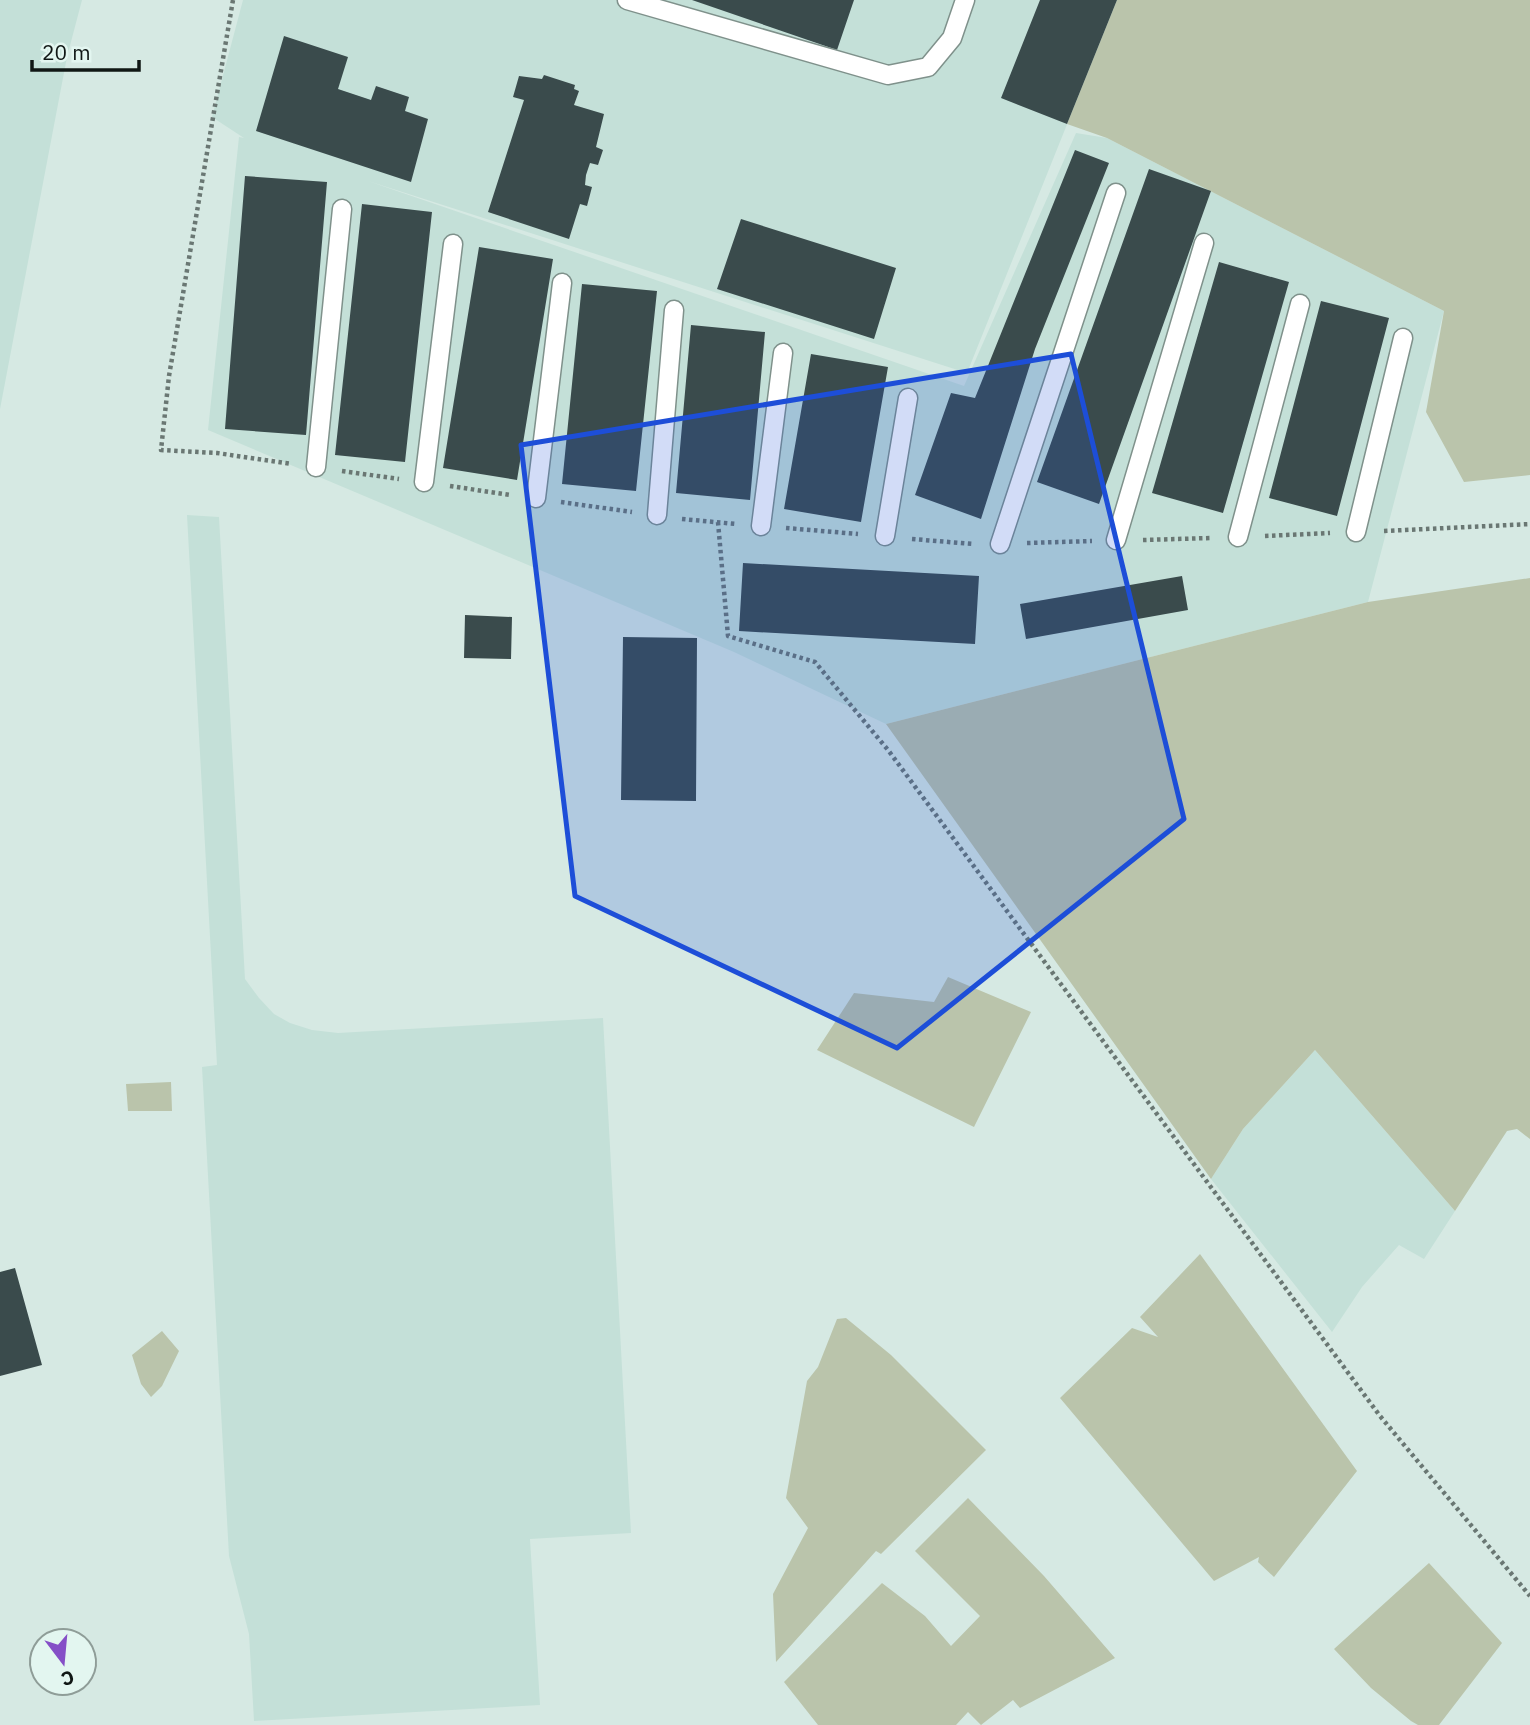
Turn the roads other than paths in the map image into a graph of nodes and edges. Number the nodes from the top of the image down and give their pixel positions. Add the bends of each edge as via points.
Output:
1 (627, 0) edge
2 (965, 0) edge
3 (1116, 193) dead end
4 (342, 209) dead end
5 (1204, 243) dead end
6 (453, 244) dead end
7 (562, 283) dead end
8 (1300, 304) dead end
9 (674, 310) dead end
10 (1403, 338) dead end
11 (783, 353) dead end
12 (908, 398) dead end
13 (316, 467) dead end
14 (424, 482) dead end
15 (536, 498) dead end
16 (657, 515) dead end
17 (761, 526) dead end
18 (1356, 532) dead end
19 (885, 536) dead end
20 (1238, 537) dead end
21 (1115, 540) dead end
22 (1000, 544) dead end

1 - 2 lane via 888,75 928,67 952,38
3 - 22 lane
4 - 13 lane
5 - 21 lane
6 - 14 lane
7 - 15 lane
8 - 20 lane
9 - 16 lane
10 - 18 lane
11 - 17 lane
12 - 19 lane

